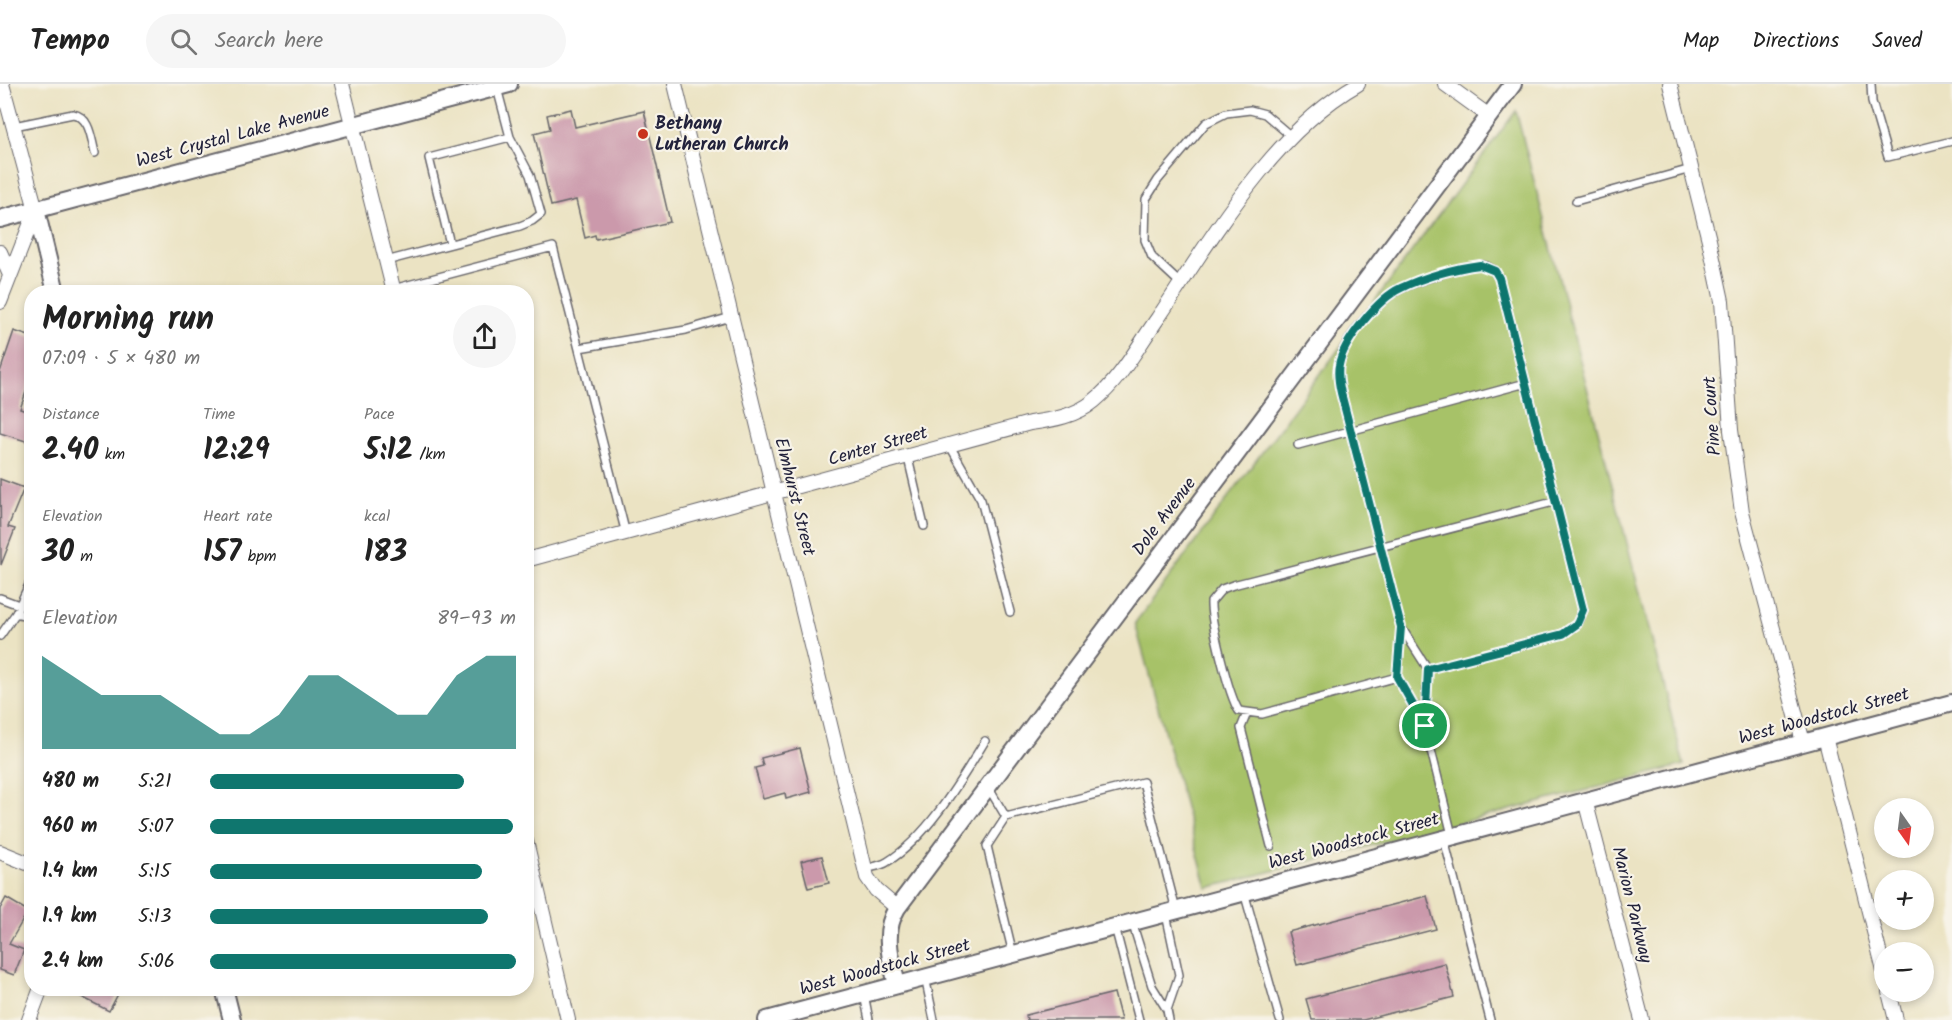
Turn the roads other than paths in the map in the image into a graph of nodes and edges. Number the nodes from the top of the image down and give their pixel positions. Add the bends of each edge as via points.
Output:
1 (342, 84) edge
2 (675, 84) edge
3 (1358, 84) edge
4 (1445, 84) edge
5 (1513, 84) edge
6 (1670, 84) edge
7 (1871, 84) edge
8 (503, 86) edge
9 (2, 91) edge
10 (1489, 116) junction
11 (14, 126) junction
12 (353, 126) junction
13 (510, 137) junction
14 (1292, 137) junction
15 (1952, 141) edge
16 (95, 153) dead end
17 (1691, 169) junction
18 (1576, 201) dead end
19 (36, 210) junction
20 (0, 219) edge
21 (450, 244) junction
22 (0, 252) edge
23 (386, 261) junction
24 (10, 275) junction
25 (1181, 284) junction
26 (54, 285) edge
27 (392, 285) edge
28 (416, 285) edge
29 (0, 302) edge
30 (731, 317) junction
31 (579, 348) junction
32 (1526, 383) junction
33 (1351, 430) junction
34 (1298, 445) dead end
35 (950, 446) junction
36 (909, 458) junction
37 (776, 495) junction
38 (1557, 501) junction
39 (924, 526) dead end
40 (626, 534) junction
41 (1381, 548) junction
42 (534, 558) edge
43 (24, 595) edge
44 (0, 598) edge
45 (19, 605) junction
46 (1010, 612) dead end
47 (16, 613) junction
48 (24, 616) edge
49 (1401, 627) junction
50 (0, 636) edge
51 (1428, 669) junction
52 (1397, 677) junction
53 (1952, 703) edge
54 (1247, 713) junction
55 (1425, 726) junction
56 (1825, 737) junction
57 (985, 741) dead end
58 (1803, 742) junction
59 (988, 787) junction
60 (1585, 800) junction
61 (1006, 817) junction
62 (1448, 836) junction
63 (1271, 846) dead end
64 (0, 852) edge
65 (24, 862) edge
66 (865, 869) junction
67 (534, 875) edge
68 (1244, 892) junction
69 (897, 908) junction
70 (1171, 912) junction
71 (1123, 924) junction
72 (1877, 942) edge
73 (1013, 954) junction
74 (926, 978) junction
75 (897, 985) junction
76 (864, 994) junction
77 (38, 996) edge
78 (227, 996) edge
79 (1892, 1002) edge
80 (1167, 1010) junction
81 (29, 1020) edge
82 (232, 1020) edge
83 (568, 1020) edge
84 (767, 1020) edge
85 (869, 1020) edge
86 (934, 1020) edge
87 (1139, 1020) edge
88 (1169, 1020) edge
89 (1280, 1020) edge
90 (1490, 1020) edge
91 (1642, 1020) edge
92 (1896, 1020) edge

1 - 12 street
2 - 30 street, Elmhurst Street
3 - 14 street, Center Street via 1321,107
4 - 10 street
5 - 10 street, Dole Avenue
6 - 17 street, Pine Court
7 - 15 lane via 1872,102 1888,157
8 - 12 street, West Crystal Lake Avenue
8 - 13 lane
9 - 11 street
10 - 59 street, Dole Avenue
11 - 16 lane via 81,115
11 - 19 street
12 - 19 street, West Crystal Lake Avenue
12 - 23 street
13 - 21 lane via 429,158
13 - 21 lane via 530,176 541,214 520,226
14 - 25 street, Center Street via 1234,206
14 - 25 lane via 1265,114 1250,110 1226,113 1206,123 1158,180 1146,199 1144,240 1152,257
17 - 18 lane
17 - 58 street, Pine Court via 1722,301 1731,430 1742,512
19 - 20 street, West Crystal Lake Avenue
19 - 24 street
19 - 26 street
21 - 23 lane
22 - 24 street
23 - 27 street
24 - 29 street
25 - 35 street, Center Street via 1121,372 1092,403 1055,420 1030,423
28 - 31 lane via 554,247
30 - 31 lane via 686,330
30 - 37 street, Elmhurst Street
31 - 40 lane
32 - 33 lane
32 - 33 lane via 1499,278 1489,267 1472,266 1401,288 1360,326 1338,367
32 - 38 lane
33 - 34 lane
33 - 41 lane
35 - 36 street, Center Street
35 - 46 lane via 981,500
36 - 37 street, Center Street
36 - 39 lane
37 - 40 street, Center Street
37 - 66 street, Elmhurst Street
38 - 41 lane
38 - 51 lane via 1583,603 1577,624 1563,634
40 - 42 street, Center Street
41 - 49 lane
41 - 54 lane via 1233,585 1211,602 1232,695 1239,711
43 - 45 lane
44 - 45 lane
45 - 47 lane
47 - 48 lane
47 - 50 lane
49 - 51 lane
49 - 52 lane
51 - 55 lane
52 - 54 lane via 1262,714
52 - 55 lane
53 - 56 street, West Woodstock Street
54 - 63 lane via 1241,728
55 - 62 lane
56 - 58 street, West Woodstock Street
56 - 72 street
57 - 66 lane via 952,795 903,850 885,864
58 - 60 street, West Woodstock Street
59 - 61 lane
59 - 69 street, Dole Avenue
60 - 62 street, West Woodstock Street
60 - 91 street, Marion Parkway
61 - 70 lane via 1143,782
61 - 73 lane via 987,846
62 - 68 street, West Woodstock Street
62 - 90 lane
64 - 65 street
66 - 69 street, Elmhurst Street via 876,890
67 - 83 street
68 - 70 street, West Woodstock Street
68 - 89 lane
69 - 75 street, Dole Avenue via 889,921 888,933
70 - 71 street, West Woodstock Street
70 - 80 lane via 1179,975
71 - 73 street, West Woodstock Street
71 - 80 lane
71 - 87 lane
73 - 74 street, West Woodstock Street
74 - 75 street, West Woodstock Street
74 - 86 lane
75 - 76 street, West Woodstock Street
76 - 84 street, West Woodstock Street
76 - 85 lane
77 - 81 street
78 - 82 street
79 - 92 street
80 - 88 lane

